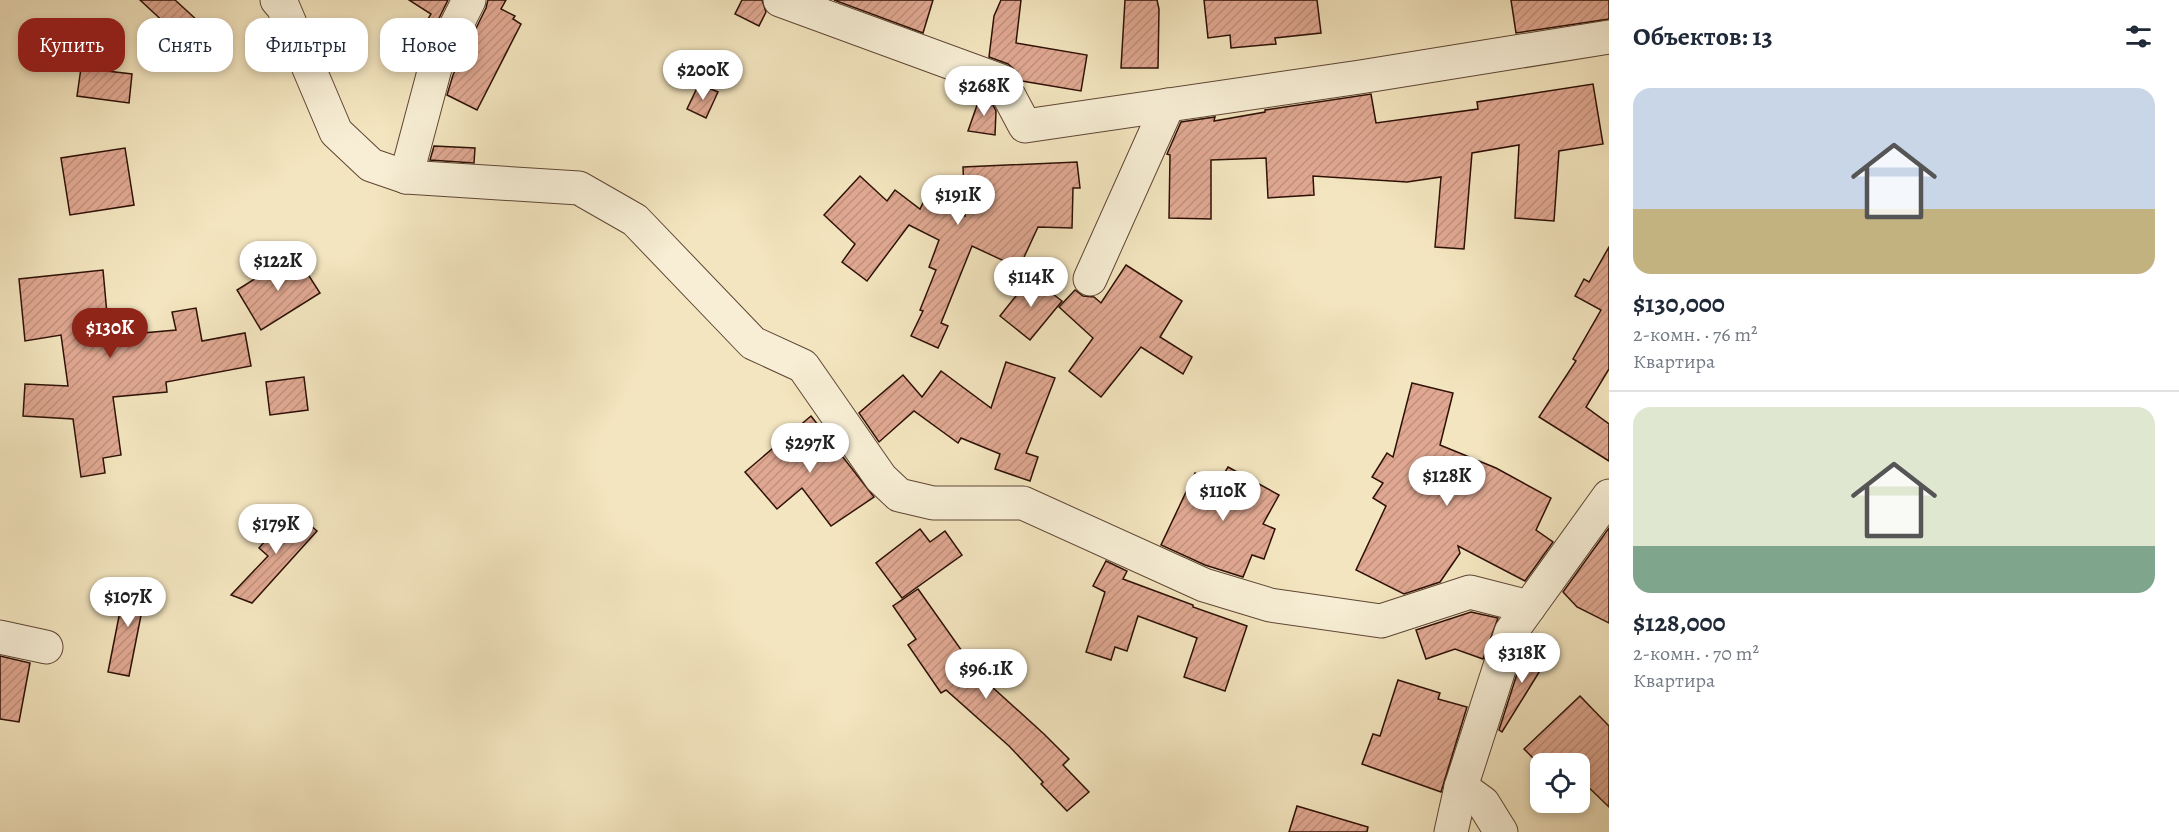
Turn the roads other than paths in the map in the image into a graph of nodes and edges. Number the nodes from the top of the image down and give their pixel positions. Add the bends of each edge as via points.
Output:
1 (277, 0) edge
2 (469, 0) edge
3 (780, 0) edge
4 (1609, 37) edge
5 (1168, 105) junction
6 (406, 177) junction
7 (1090, 279) dead end
8 (1609, 496) edge
9 (1529, 607) junction
10 (0, 637) edge
11 (46, 647) dead end
12 (1461, 787) junction
13 (1451, 832) edge
14 (1501, 832) edge

1 - 6 street via 336,132 371,165
2 - 6 street via 435,68
3 - 5 street via 1001,81 1024,126
4 - 5 street
5 - 7 street
6 - 9 street via 579,188 635,220 753,343 803,366 881,478 899,495 933,503 1023,503 1204,585 1270,605 1381,621 1470,592
8 - 9 street
9 - 12 street via 1511,632
10 - 11 street
12 - 13 street
12 - 14 street via 1483,803

